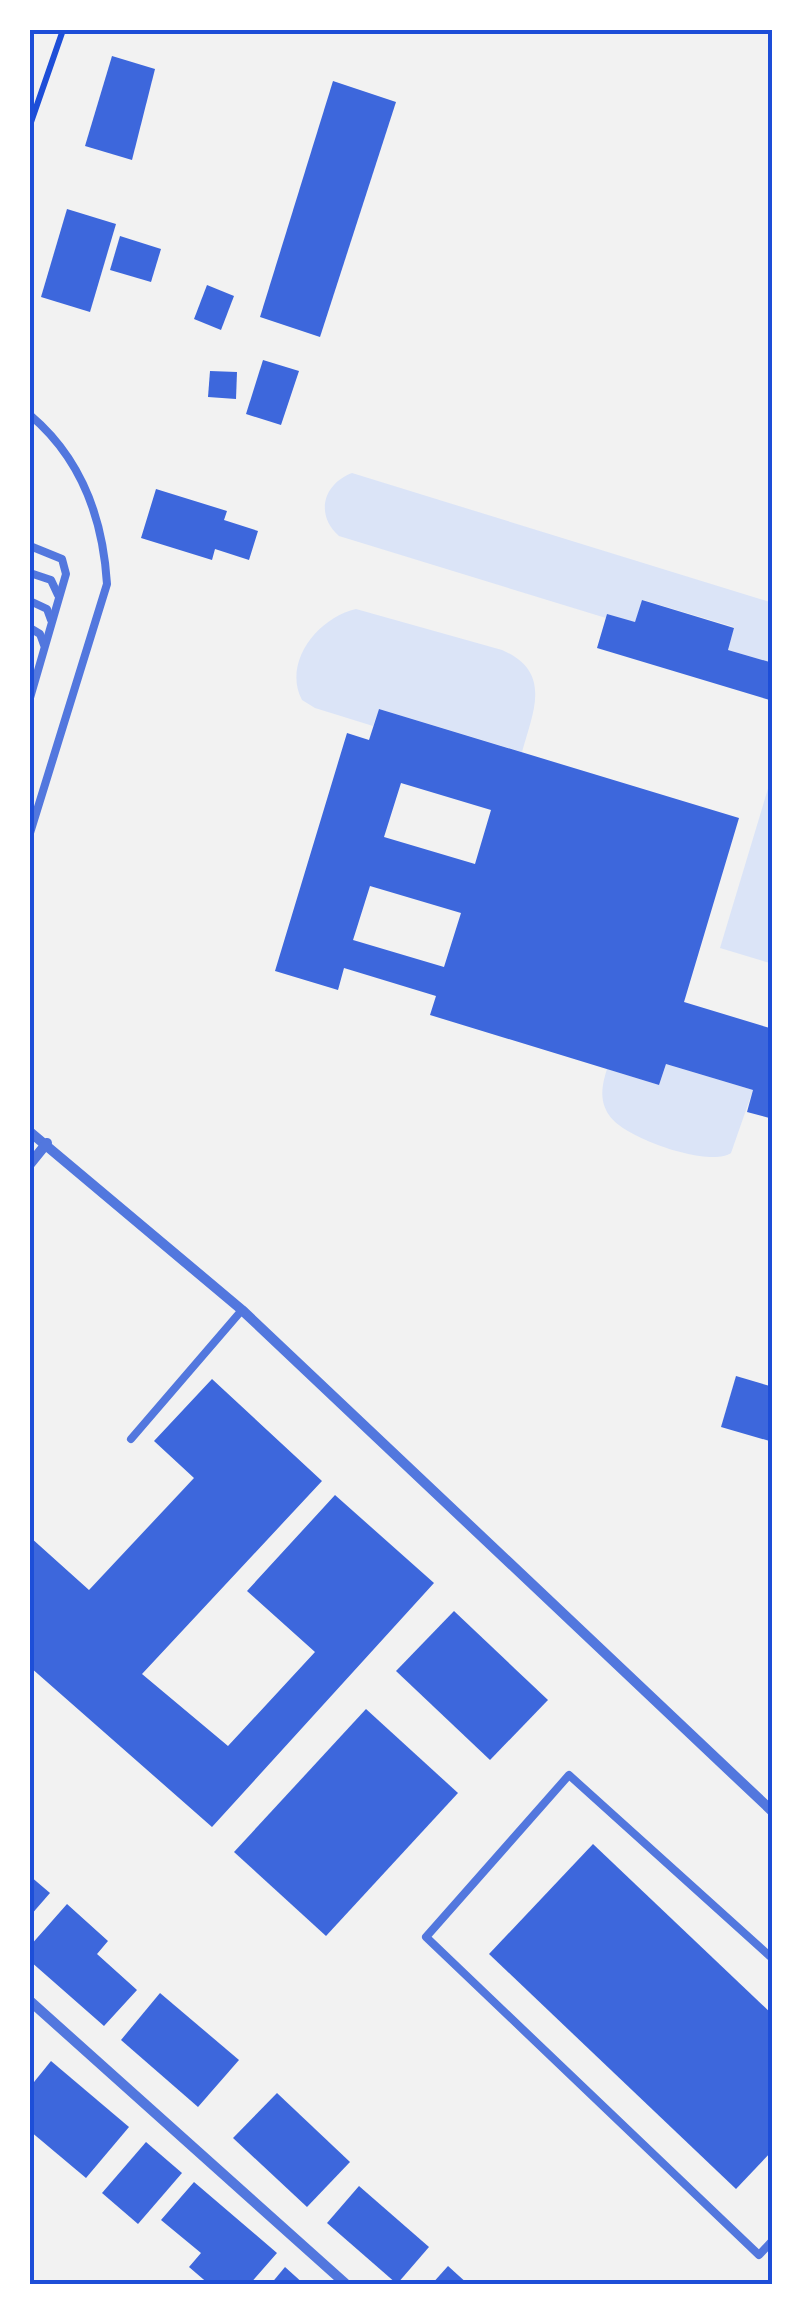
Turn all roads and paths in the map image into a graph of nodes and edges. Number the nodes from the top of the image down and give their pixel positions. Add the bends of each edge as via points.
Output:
1 (62, 30) edge
2 (30, 125) edge
3 (30, 416) edge
4 (30, 546) edge
5 (30, 573) edge
6 (30, 601) edge
7 (58, 604) junction
8 (30, 628) edge
9 (50, 630) junction
10 (43, 654) junction
11 (30, 698) edge
12 (30, 833) edge
13 (30, 1132) edge
14 (47, 1142) junction
15 (30, 1164) edge
16 (242, 1310) junction
17 (131, 1439) dead end
18 (773, 1812) edge
19 (773, 1959) edge
20 (30, 2000) edge
21 (773, 2240) edge
22 (347, 2285) edge

1 - 2 path
3 - 12 lane via 50,432 82,480 106,556 107,584
4 - 7 lane via 64,563
5 - 7 lane via 54,584
6 - 9 lane via 47,609
7 - 9 lane
8 - 10 lane via 42,638
9 - 10 lane
10 - 11 lane
13 - 14 street
14 - 15 street
14 - 16 street
16 - 17 lane
16 - 18 street
19 - 21 lane via 570,1776 426,1937 759,2255
20 - 22 street

